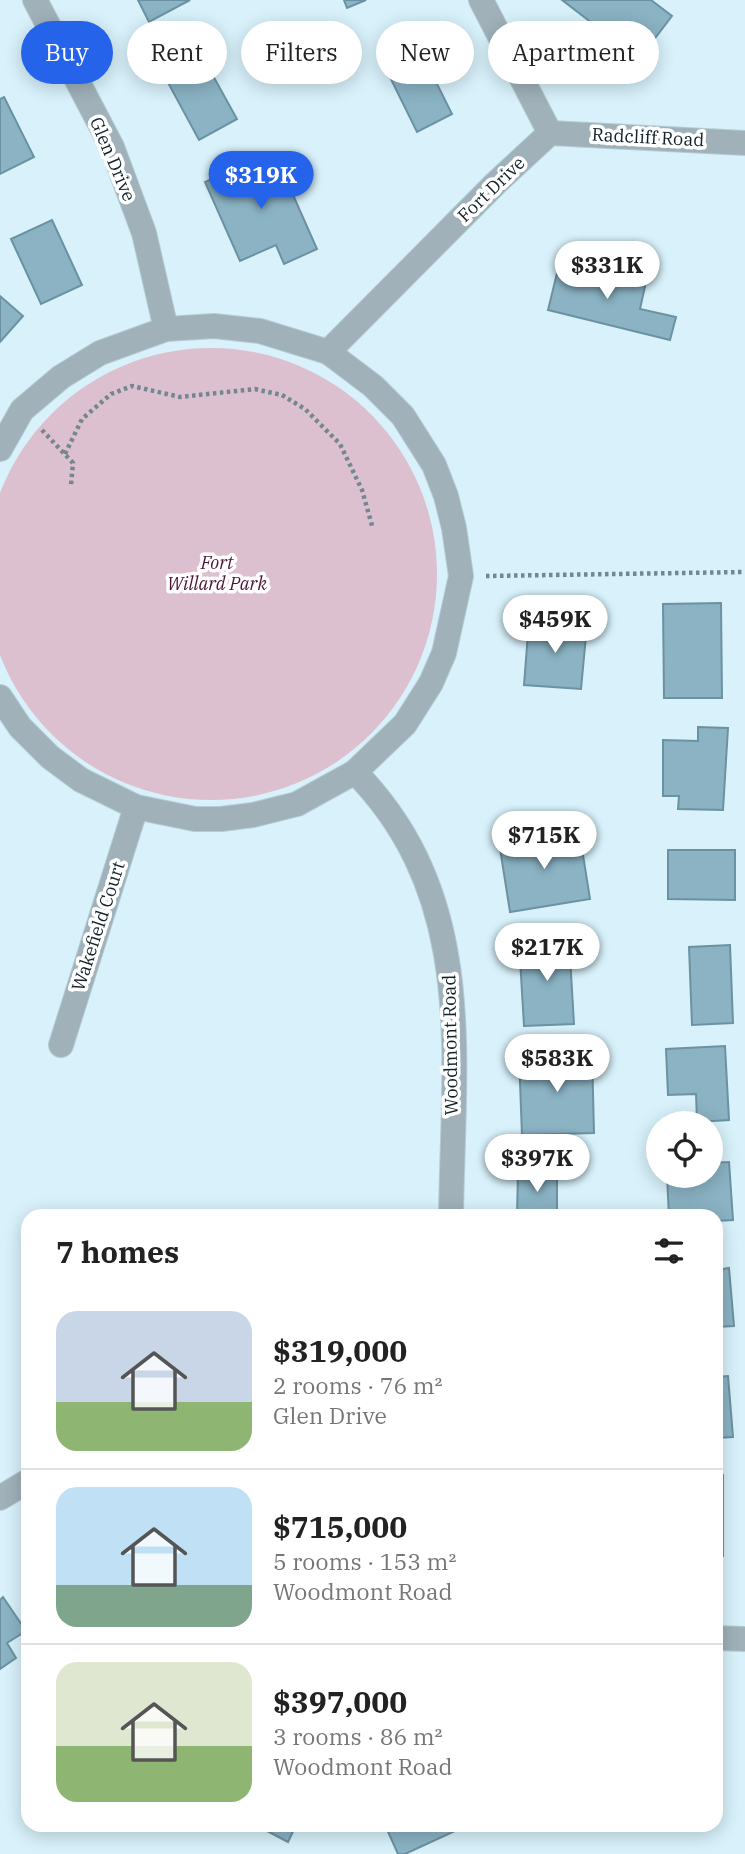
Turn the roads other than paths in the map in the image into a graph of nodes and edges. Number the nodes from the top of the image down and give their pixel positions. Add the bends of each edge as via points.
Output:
1 (35, 0) edge
2 (481, 0) edge
3 (550, 133) junction
4 (745, 143) edge
5 (166, 329) junction
6 (328, 352) junction
7 (2, 438) edge
8 (0, 697) edge
9 (355, 772) junction
10 (136, 807) junction
11 (61, 1045) dead end
12 (451, 1209) edge
13 (21, 1485) edge
14 (0, 1498) edge
15 (723, 1638) edge
16 (745, 1639) edge

1 - 5 street, Glen Drive via 112,147 144,233
2 - 3 street
3 - 4 street, Radcliff Road
3 - 6 street, Fort Drive
5 - 6 street via 214,326 260,331
5 - 7 street via 100,352 61,377 22,410
6 - 9 street via 373,386 421,442 446,496 461,576 448,639 431,683 395,736
8 - 10 street via 20,727 50,757 81,780
9 - 10 street via 297,804 253,815 195,818
9 - 12 street, Woodmont Road via 413,853 442,928 454,1023
10 - 11 street, Wakefield Court
13 - 14 street
15 - 16 street

